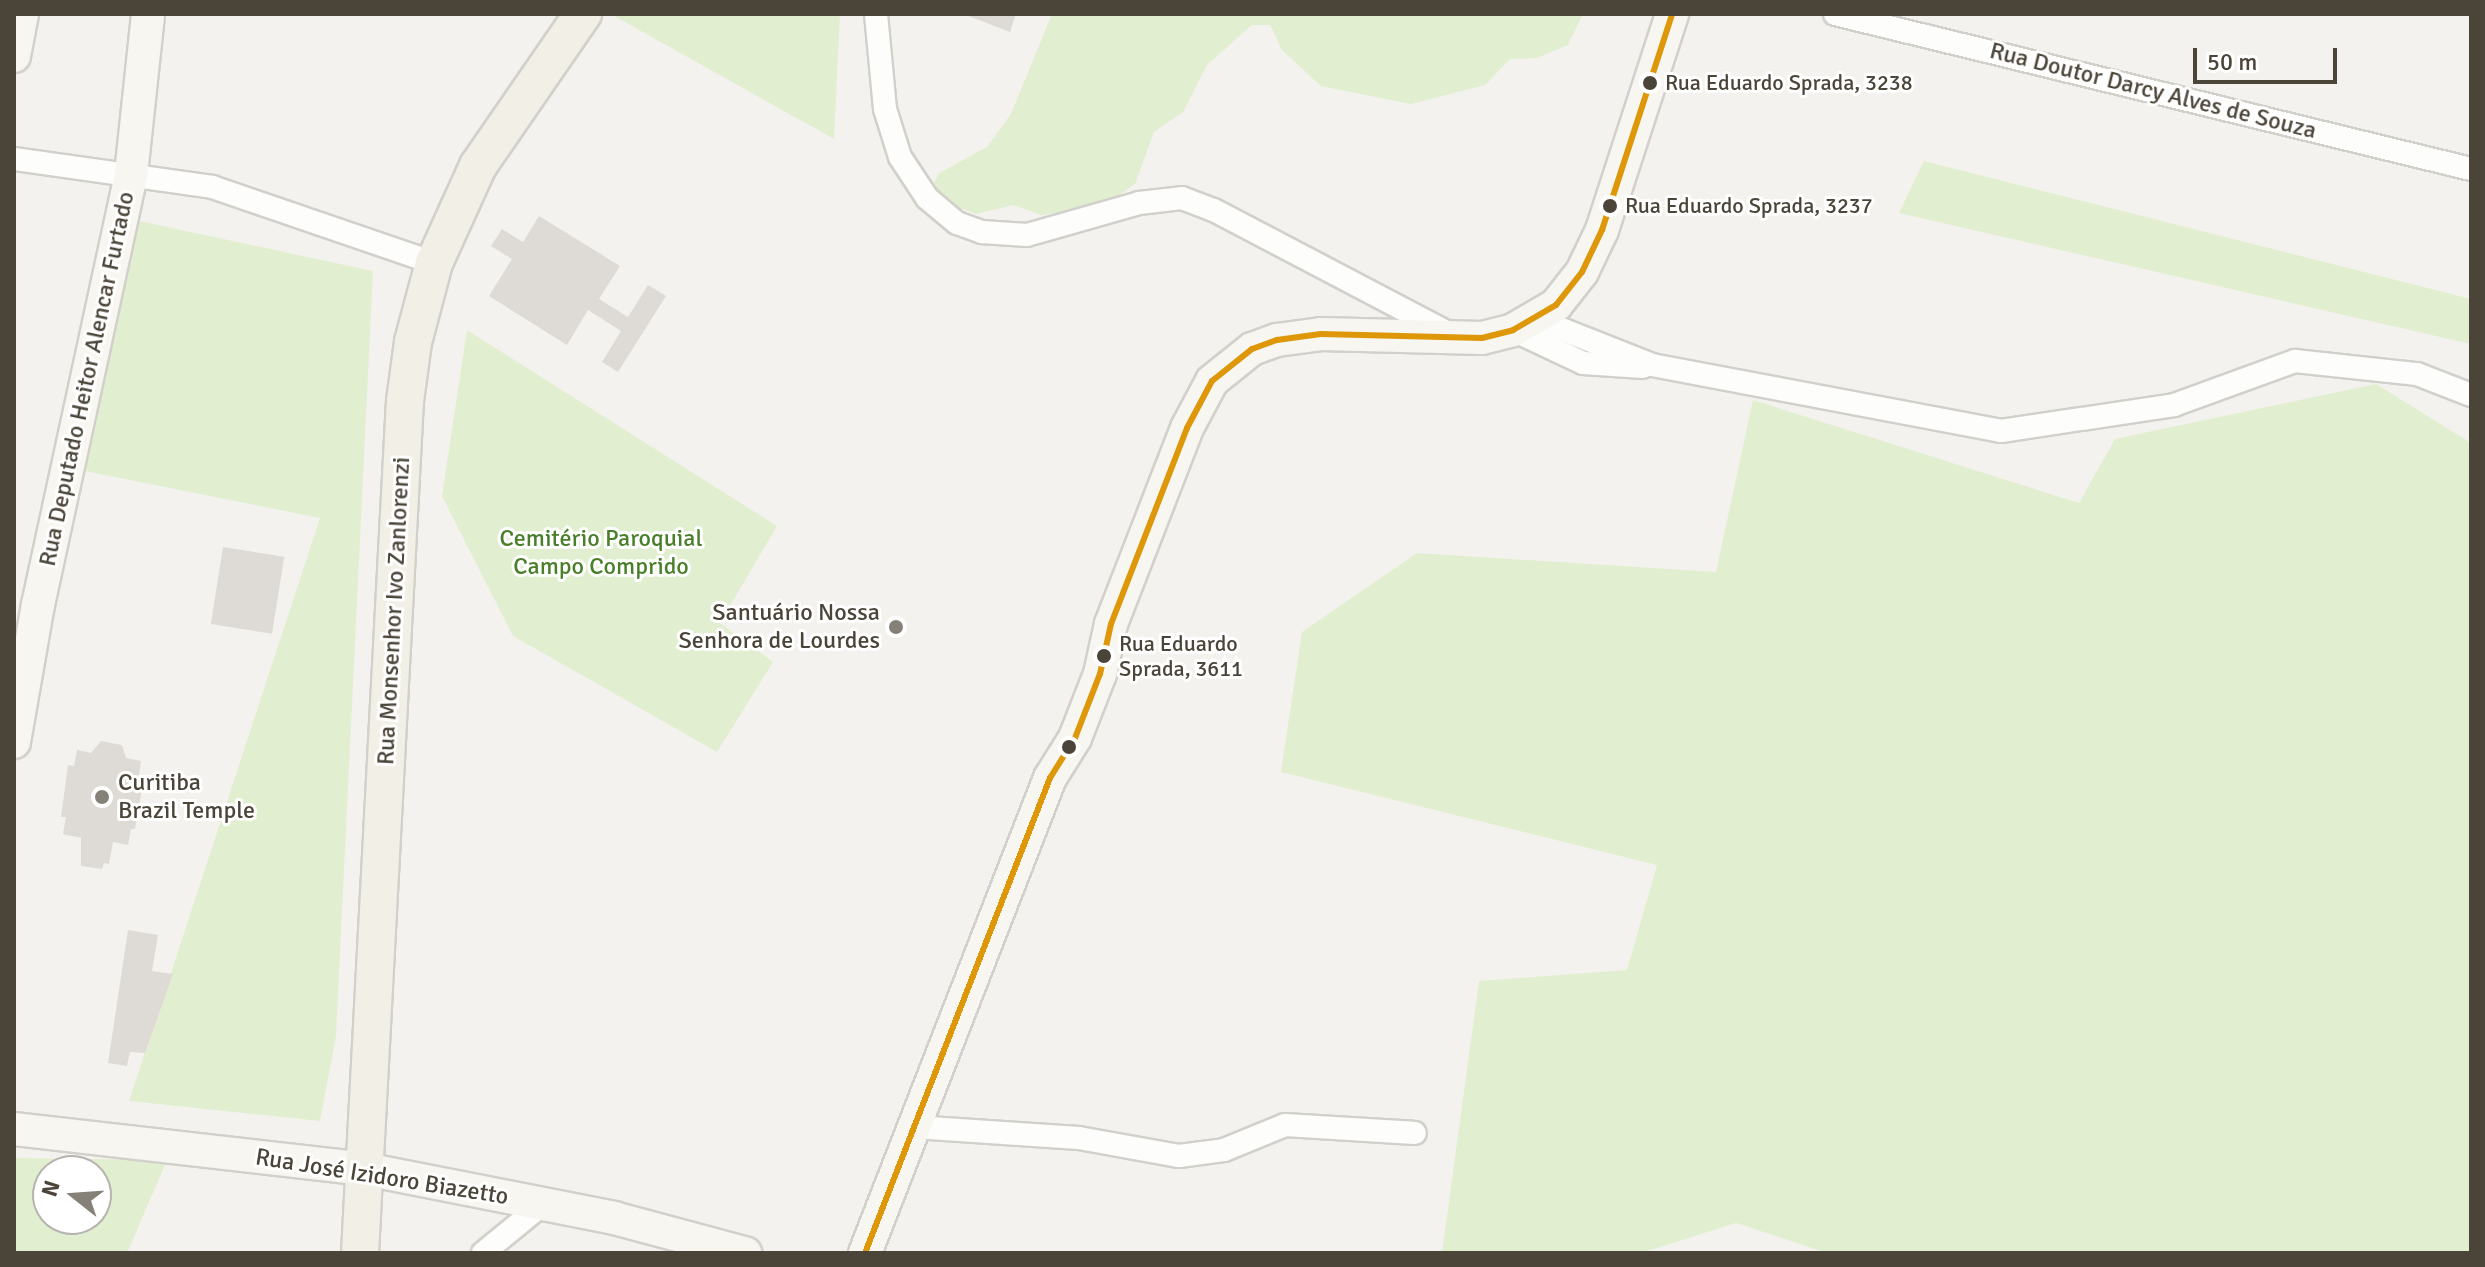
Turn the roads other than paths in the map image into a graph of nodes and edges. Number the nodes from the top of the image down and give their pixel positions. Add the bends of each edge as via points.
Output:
1 (22, 14) edge
2 (148, 14) edge
3 (583, 14) edge
4 (876, 14) edge
5 (1672, 14) edge
6 (1835, 14) edge
7 (14, 56) edge
8 (14, 159) edge
9 (2471, 169) edge
10 (131, 174) junction
11 (434, 263) junction
12 (1524, 324) junction
13 (1460, 339) junction
14 (2471, 395) edge
15 (14, 742) edge
16 (914, 1127) junction
17 (14, 1129) edge
18 (1415, 1133) dead end
19 (365, 1169) junction
20 (544, 1203) junction
21 (360, 1253) edge
22 (483, 1253) edge
23 (745, 1253) edge
24 (865, 1253) edge

1 - 7 main road
2 - 10 main road, Rua Deputado Heitor Alencar Furtado
3 - 11 main road, Rua Monsenhor Ivo Zanlorenzi via 478,166
4 - 13 street via 885,109 900,157 927,198 957,223 982,232 1027,235 1139,203 1182,198
5 - 12 main road via 1594,250 1571,290
6 - 9 street, Rua Doutor Darcy Alves de Souza
8 - 10 street
10 - 11 street via 237,193
10 - 15 main road, Rua Deputado Heitor Alencar Furtado via 38,605
11 - 19 main road, Rua Monsenhor Ivo Zanlorenzi via 413,342 405,401
12 - 13 main road
12 - 14 street via 1652,365 1937,423 2001,431 2174,405 2295,361 2417,374
13 - 16 main road via 1299,336 1252,349 1212,381 1187,428 1111,624 1090,700 1050,778
16 - 18 street via 1079,1138 1179,1156 1224,1150 1285,1125
16 - 24 main road
17 - 19 main road, Rua José Izidoro Biazetto
19 - 20 main road, Rua José Izidoro Biazetto
19 - 21 main road, Rua Monsenhor Ivo Zanlorenzi
20 - 22 street
20 - 23 main road, Rua José Izidoro Biazetto

